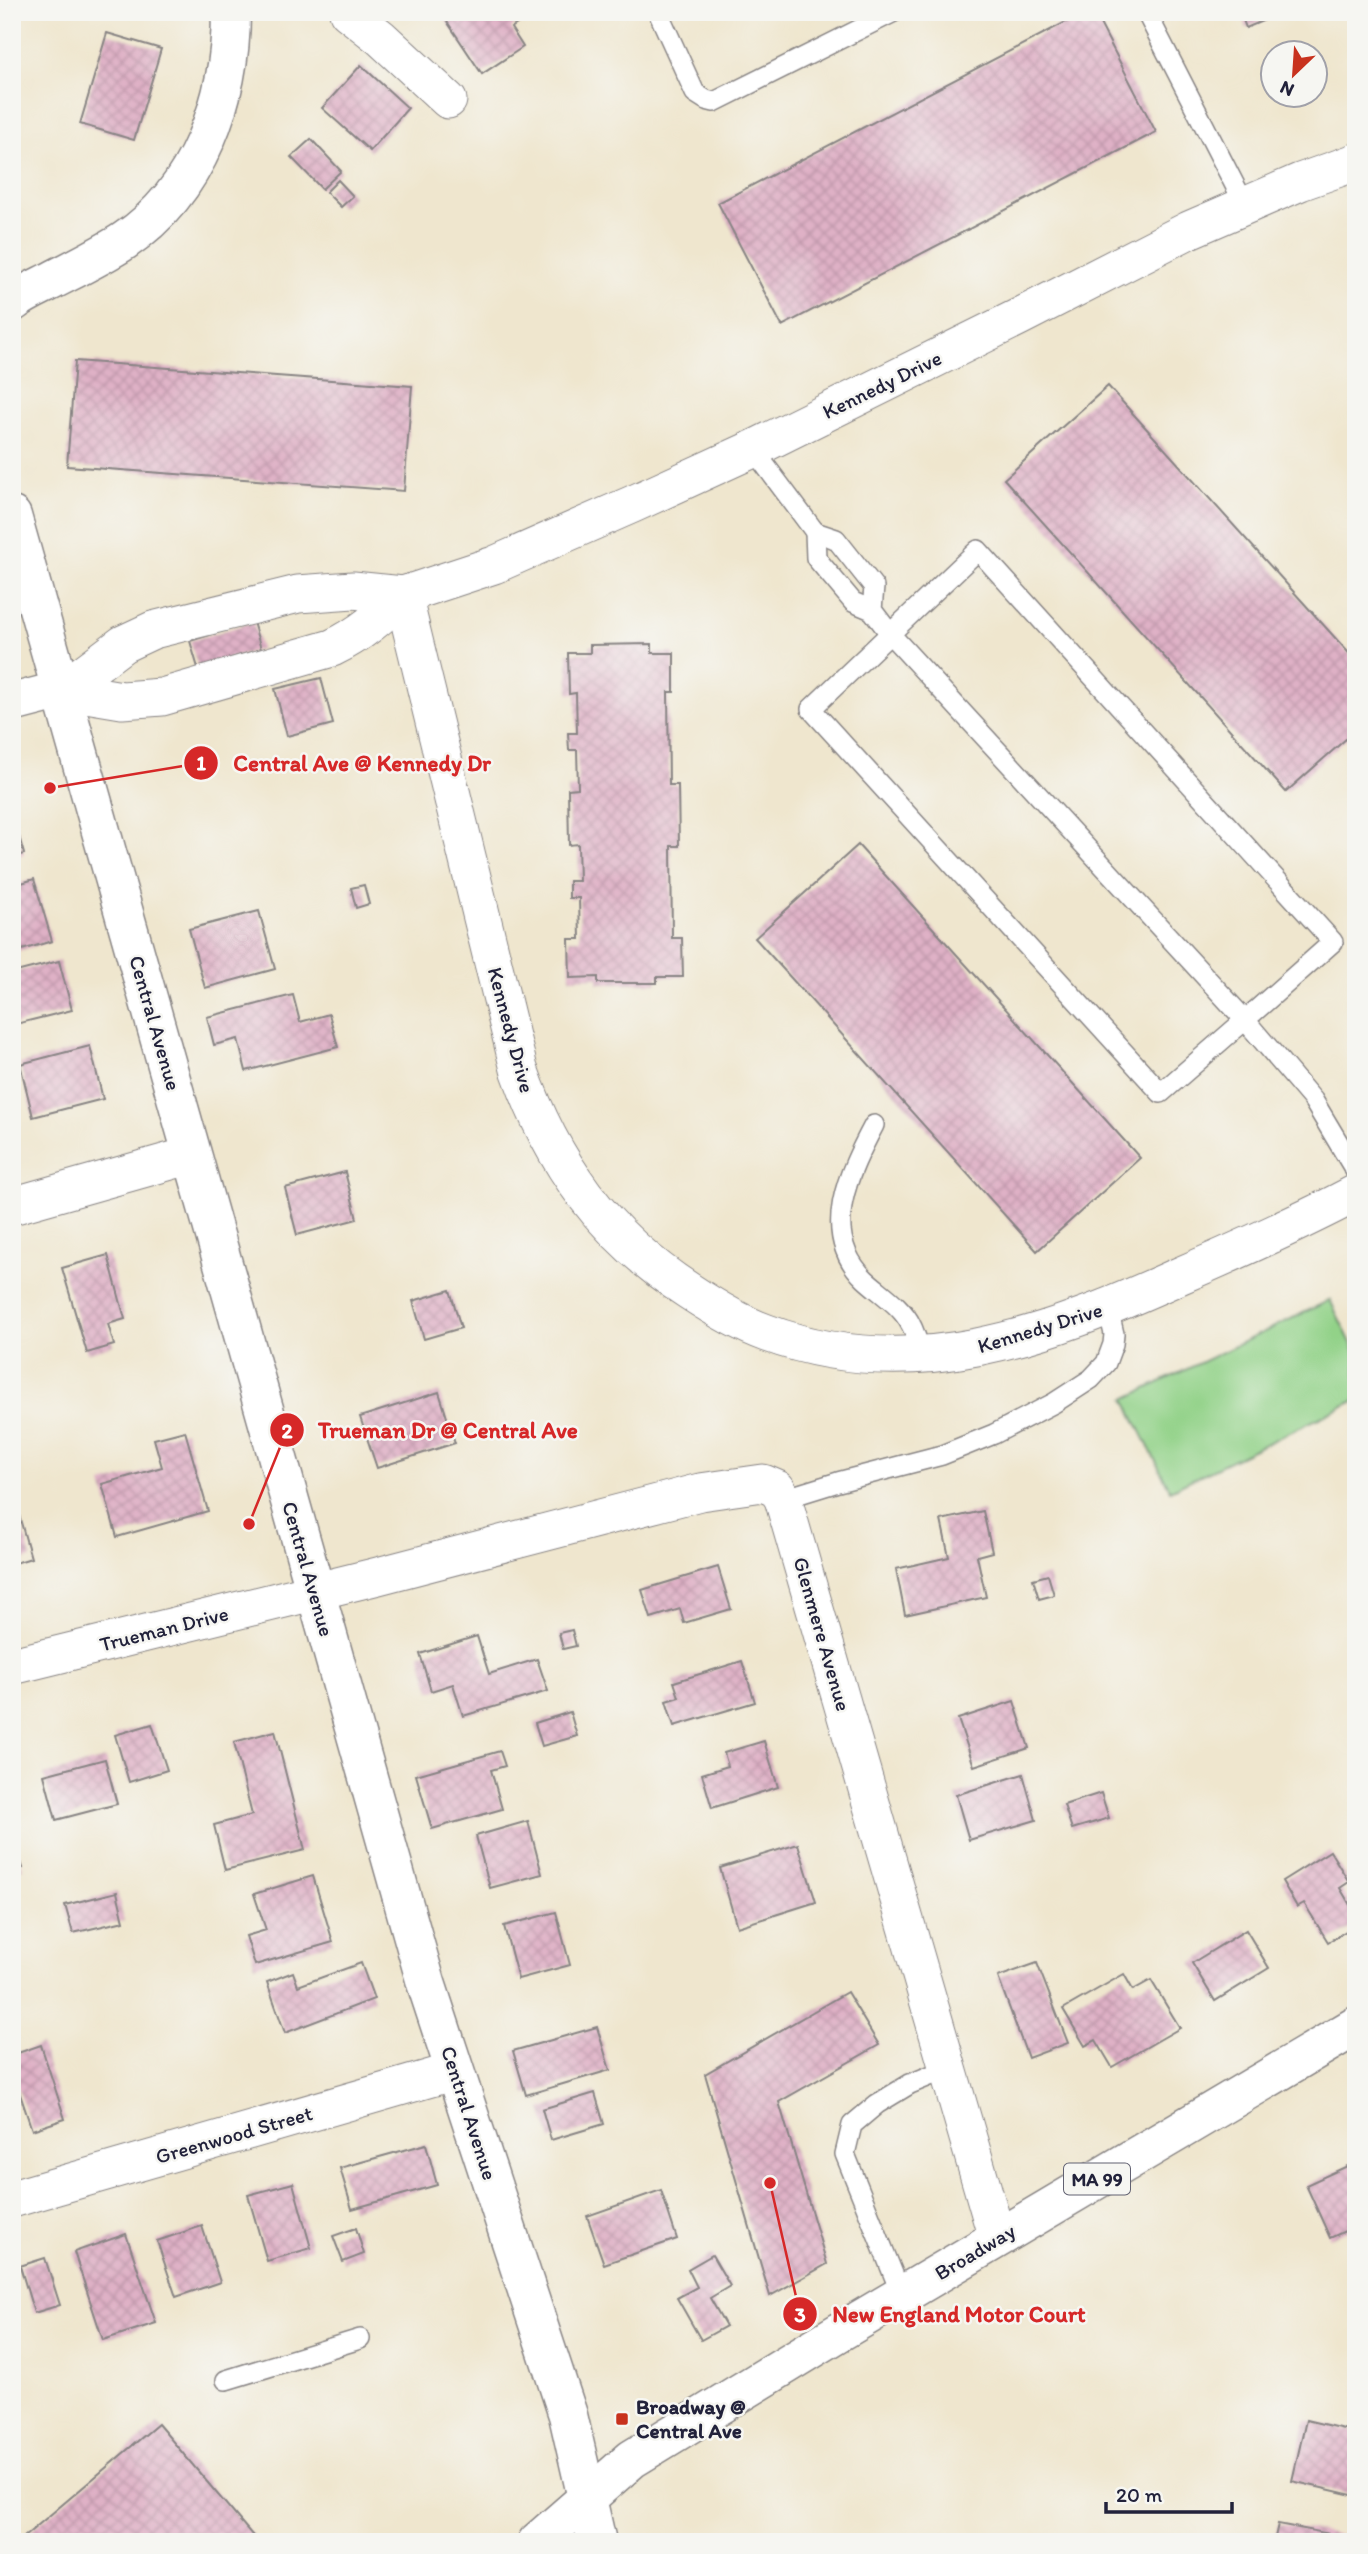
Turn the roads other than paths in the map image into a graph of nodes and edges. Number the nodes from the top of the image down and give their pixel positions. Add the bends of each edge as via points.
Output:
1 (231, 12) edge
2 (348, 12) edge
3 (658, 12) edge
4 (894, 12) edge
5 (1146, 12) edge
6 (448, 100) dead end
7 (1356, 162) edge
8 (1244, 205) junction
9 (14, 299) edge
10 (753, 449) junction
11 (12, 516) edge
12 (815, 532) junction
13 (403, 595) junction
14 (872, 610) junction
15 (891, 635) junction
16 (62, 690) junction
17 (12, 703) edge
18 (1245, 1020) junction
19 (874, 1125) dead end
20 (192, 1154) junction
21 (1356, 1172) edge
22 (1356, 1193) edge
23 (12, 1206) edge
24 (1108, 1308) junction
25 (921, 1355) junction
26 (783, 1499) junction
27 (315, 1591) junction
28 (12, 1666) edge
29 (1356, 2026) edge
30 (949, 2068) junction
31 (455, 2071) junction
32 (12, 2199) edge
33 (997, 2238) junction
34 (902, 2295) junction
35 (360, 2339) dead end
36 (226, 2380) dead end
37 (587, 2496) junction
38 (537, 2542) edge
39 (597, 2542) edge

1 - 9 street via 219,104 195,164 176,192 125,240
2 - 6 street
3 - 4 lane via 695,93 714,102
5 - 8 lane
7 - 8 street, Kennedy Drive
8 - 10 street, Kennedy Drive
10 - 12 lane
10 - 13 street, Kennedy Drive via 494,565
11 - 16 street, Central Avenue
12 - 14 lane via 816,558 853,602
12 - 14 lane via 836,539 874,587
13 - 16 street, Kennedy Drive via 353,590 298,594 153,630 123,644
13 - 16 street, Kennedy Drive via 380,617 332,648 205,686 141,700
13 - 25 street, Kennedy Drive via 519,1069 539,1122 580,1190 596,1213 646,1260 693,1294 765,1333 821,1349
14 - 15 lane
15 - 18 lane
15 - 18 lane via 811,709 1161,1093
15 - 18 lane via 978,550 1333,942
16 - 17 street, Kennedy Drive
16 - 20 street, Central Avenue
18 - 21 lane via 1313,1100
19 - 25 lane via 846,1182 842,1241 856,1269 908,1320
20 - 23 street
20 - 27 street, Central Avenue
22 - 24 street, Kennedy Drive
24 - 25 street, Kennedy Drive via 1026,1337
24 - 26 lane via 1114,1334 1106,1363 1081,1387 1054,1403 942,1455
26 - 27 street via 777,1489 763,1483 700,1492
26 - 30 street, Glenmere Avenue
27 - 28 street, Trueman Drive
27 - 31 street, Central Avenue
29 - 33 street, Broadway / MA 99
30 - 33 street, Glenmere Avenue
30 - 34 lane via 910,2084 852,2125 845,2154
31 - 32 street, Greenwood Street
31 - 37 street, Central Avenue via 568,2415
33 - 34 street, Broadway / MA 99
34 - 37 street, Broadway / MA 99 via 632,2459
35 - 36 lane
37 - 38 street, Broadway / MA 99
37 - 39 street, Central Avenue

